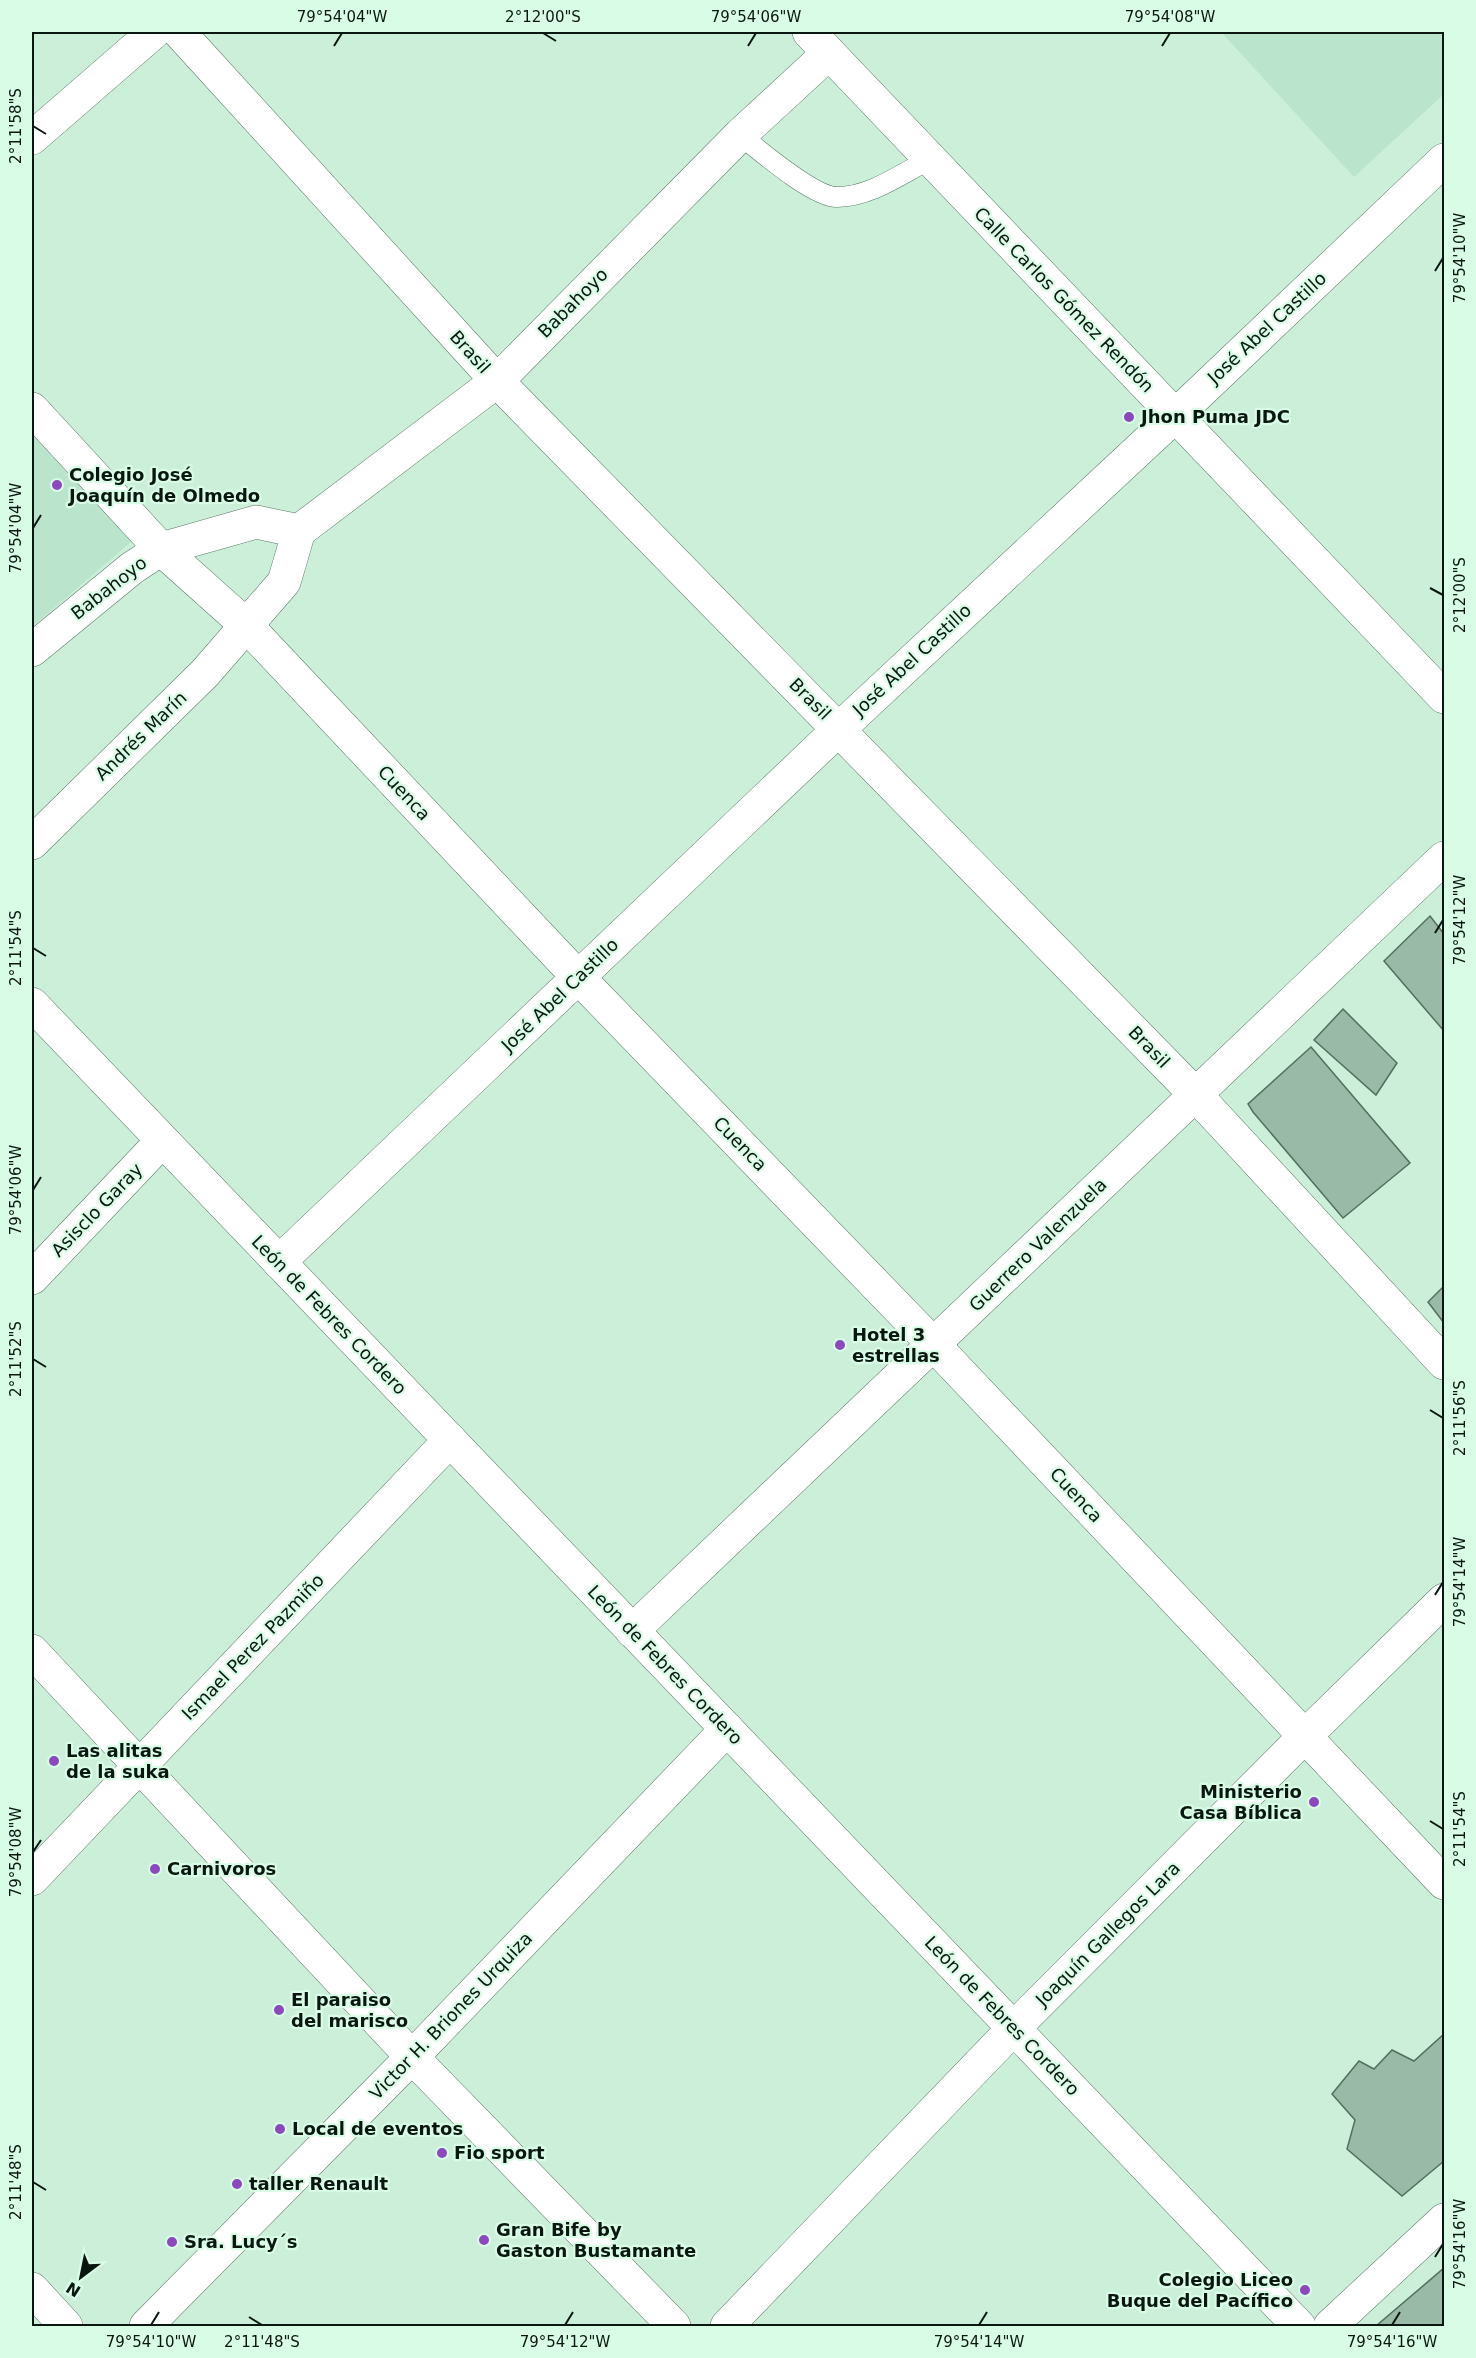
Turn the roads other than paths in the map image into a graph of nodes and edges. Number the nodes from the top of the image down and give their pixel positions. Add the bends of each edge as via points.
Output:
1 (154, 32) edge
2 (179, 32) edge
3 (819, 42) edge
4 (740, 135) junction
5 (32, 138) edge
6 (930, 159) junction
7 (1444, 160) edge
8 (496, 381) junction
9 (32, 409) edge
10 (1175, 416) junction
11 (299, 531) junction
12 (161, 549) junction
13 (246, 625) junction
14 (32, 650) edge
15 (1444, 697) edge
16 (838, 729) junction
17 (32, 843) edge
18 (1444, 858) edge
19 (579, 978) junction
20 (32, 1004) edge
21 (1195, 1094) junction
22 (162, 1141) junction
23 (279, 1262) junction
24 (32, 1278) edge
25 (934, 1345) junction
26 (1444, 1363) edge
27 (450, 1440) junction
28 (1444, 1600) edge
29 (632, 1631) junction
30 (32, 1651) edge
31 (726, 1729) junction
32 (1305, 1737) junction
33 (140, 1766) junction
34 (32, 1879) edge
35 (1444, 1883) edge
36 (1014, 2028) junction
37 (412, 2057) junction
38 (1444, 2220) edge
39 (32, 2289) edge
40 (66, 2326) edge
41 (146, 2326) edge
42 (674, 2326) edge
43 (727, 2326) edge
44 (1299, 2326) edge
45 (1330, 2326) edge

1 - 5 street
2 - 8 street, Brasil
3 - 4 street, Babahoyo
3 - 6 street, Calle Carlos Gómez Rendón
4 - 6 lane via 807,185 835,197 873,190
4 - 8 street, Babahoyo
6 - 10 street, Calle Carlos Gómez Rendón
7 - 10 street, José Abel Castillo
8 - 11 street, Babahoyo
8 - 16 street, Brasil
9 - 12 street, Cuenca
10 - 15 street, Calle Carlos Gómez Rendón
10 - 16 street, José Abel Castillo
11 - 12 street, Babahoyo via 256,522
11 - 13 street via 284,582
12 - 13 street, Cuenca
12 - 14 street, Babahoyo
13 - 17 street, Andrés Marín via 205,673
13 - 19 street, Cuenca
16 - 19 street, José Abel Castillo
16 - 21 street, Brasil
18 - 21 street, Guerrero Valenzuela
19 - 23 street, José Abel Castillo
19 - 25 street, Cuenca
20 - 22 street, León de Febres Cordero
21 - 25 street, Guerrero Valenzuela
21 - 26 street, Brasil
22 - 23 street, León de Febres Cordero
22 - 24 street, Asisclo Garay
23 - 27 street, León de Febres Cordero
25 - 29 street, Guerrero Valenzuela
25 - 32 street, Cuenca
27 - 29 street, León de Febres Cordero
27 - 33 street, Ismael Perez Pazmiño
28 - 32 street, Joaquín Gallegos Lara
29 - 31 street, León de Febres Cordero
30 - 33 street
31 - 36 street, León de Febres Cordero
31 - 37 street, Victor H. Briones Urquiza
32 - 35 street, Cuenca
32 - 36 street, Joaquín Gallegos Lara
33 - 34 street, Ismael Perez Pazmiño
33 - 37 street
36 - 43 street, Joaquín Gallegos Lara
36 - 44 street, León de Febres Cordero
37 - 41 street, Victor H. Briones Urquiza
37 - 42 street
38 - 45 street
39 - 40 street

